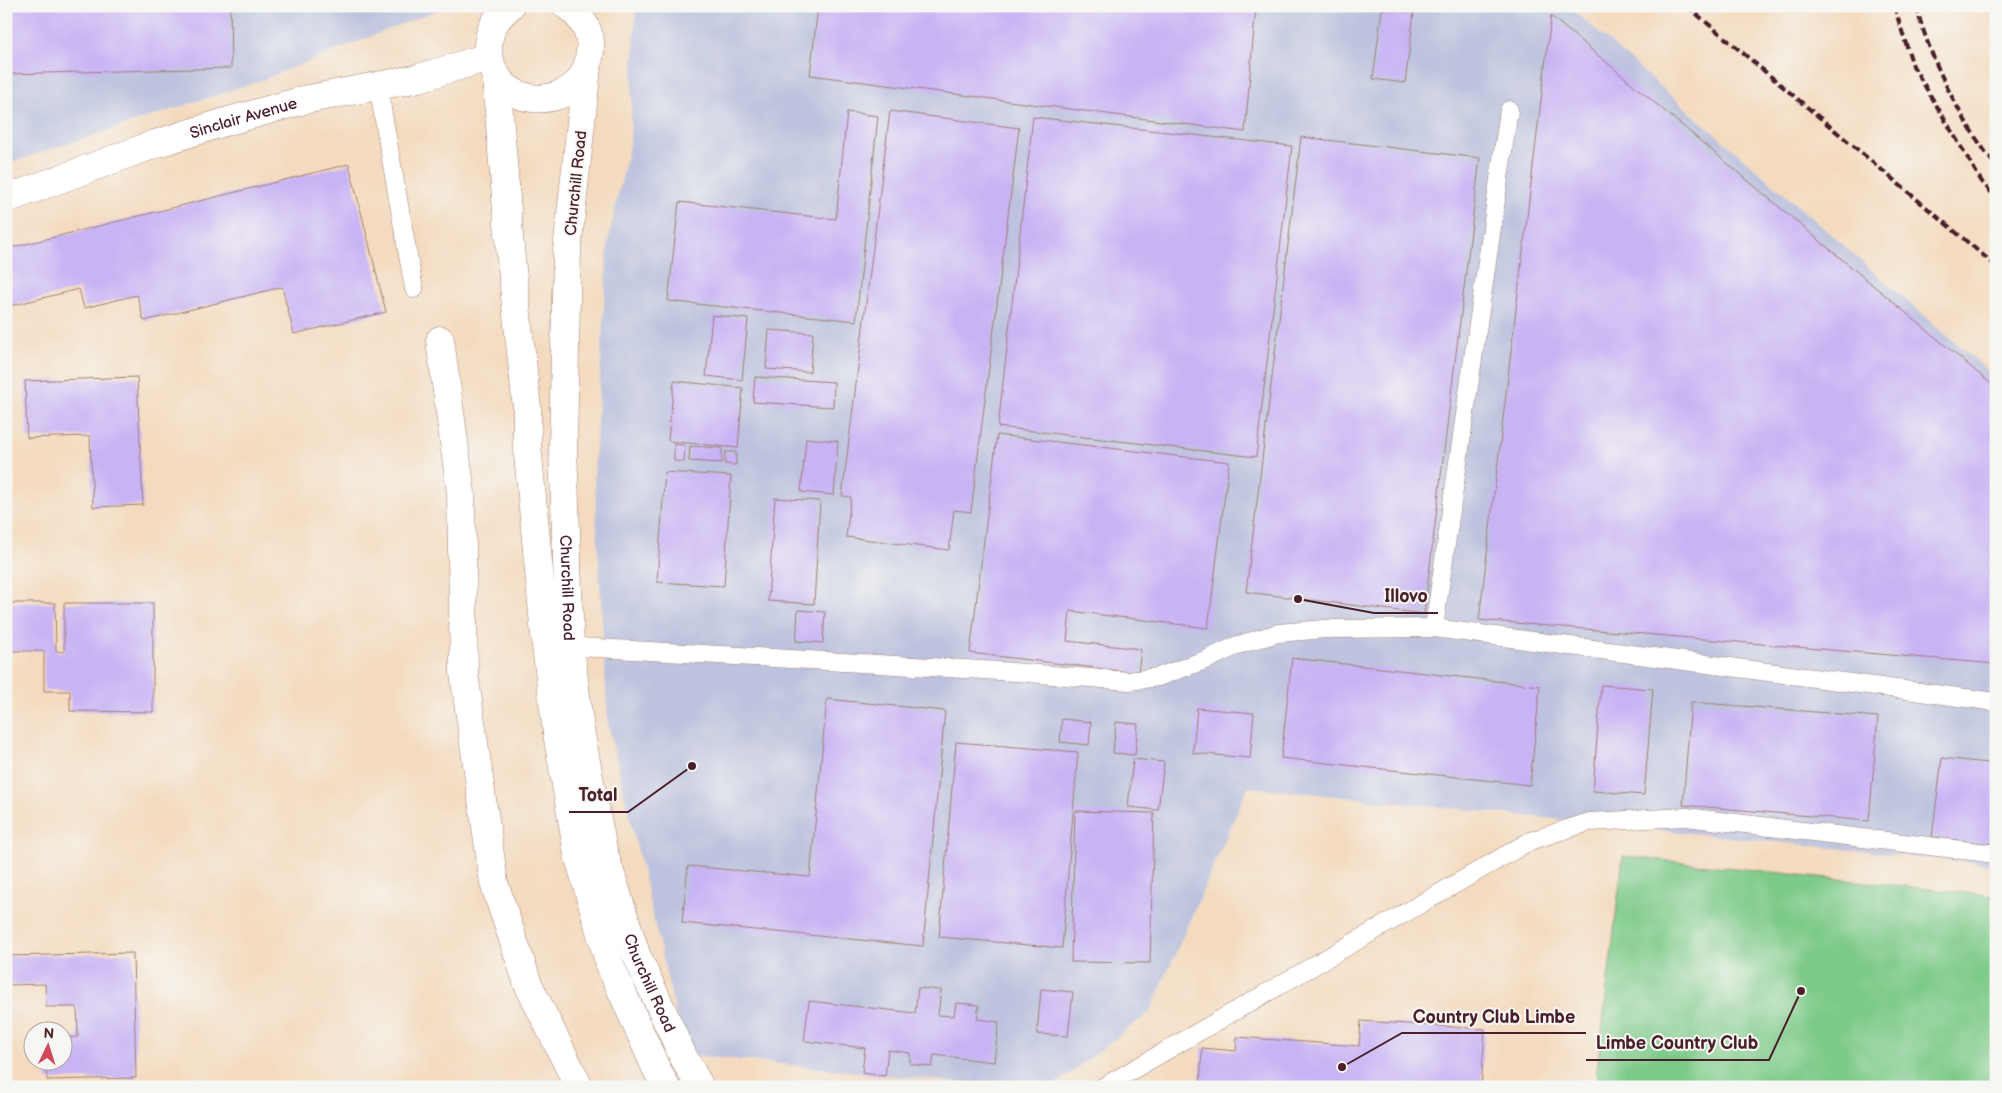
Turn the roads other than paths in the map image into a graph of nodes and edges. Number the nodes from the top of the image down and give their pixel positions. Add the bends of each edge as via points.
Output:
1 (510, 6) edge
2 (573, 8) edge
3 (486, 17) edge
4 (492, 67) junction
5 (587, 68) junction
6 (378, 86) junction
7 (1509, 110) dead end
8 (6, 198) edge
9 (414, 289) dead end
10 (440, 340) dead end
11 (1434, 628) junction
12 (558, 646) junction
13 (1996, 702) edge
14 (1996, 854) edge
15 (580, 1087) edge
16 (666, 1087) edge
17 (700, 1087) edge
18 (1103, 1087) edge

1 - 3 main road, Churchill Road via 500,14
2 - 5 main road, Churchill Road via 587,28 591,48
3 - 4 main road, Churchill Road
4 - 5 main road via 509,90 526,98 544,99 562,94 577,83
4 - 6 main road, Sinclair Avenue
4 - 12 main road, Churchill Road via 527,408 527,444
5 - 12 main road, Churchill Road via 568,251
6 - 8 main road, Sinclair Avenue via 304,100 225,122
6 - 9 lane
7 - 11 lane
10 - 15 main road via 461,494 464,673 494,883 528,984
11 - 12 lane via 1278,633 1238,645 1158,677 1129,681
11 - 13 lane
12 - 16 main road, Churchill Road via 557,732 578,854 610,965
12 - 17 main road, Churchill Road via 580,730 603,850 636,954
14 - 18 lane via 1686,817 1589,822 1530,841

